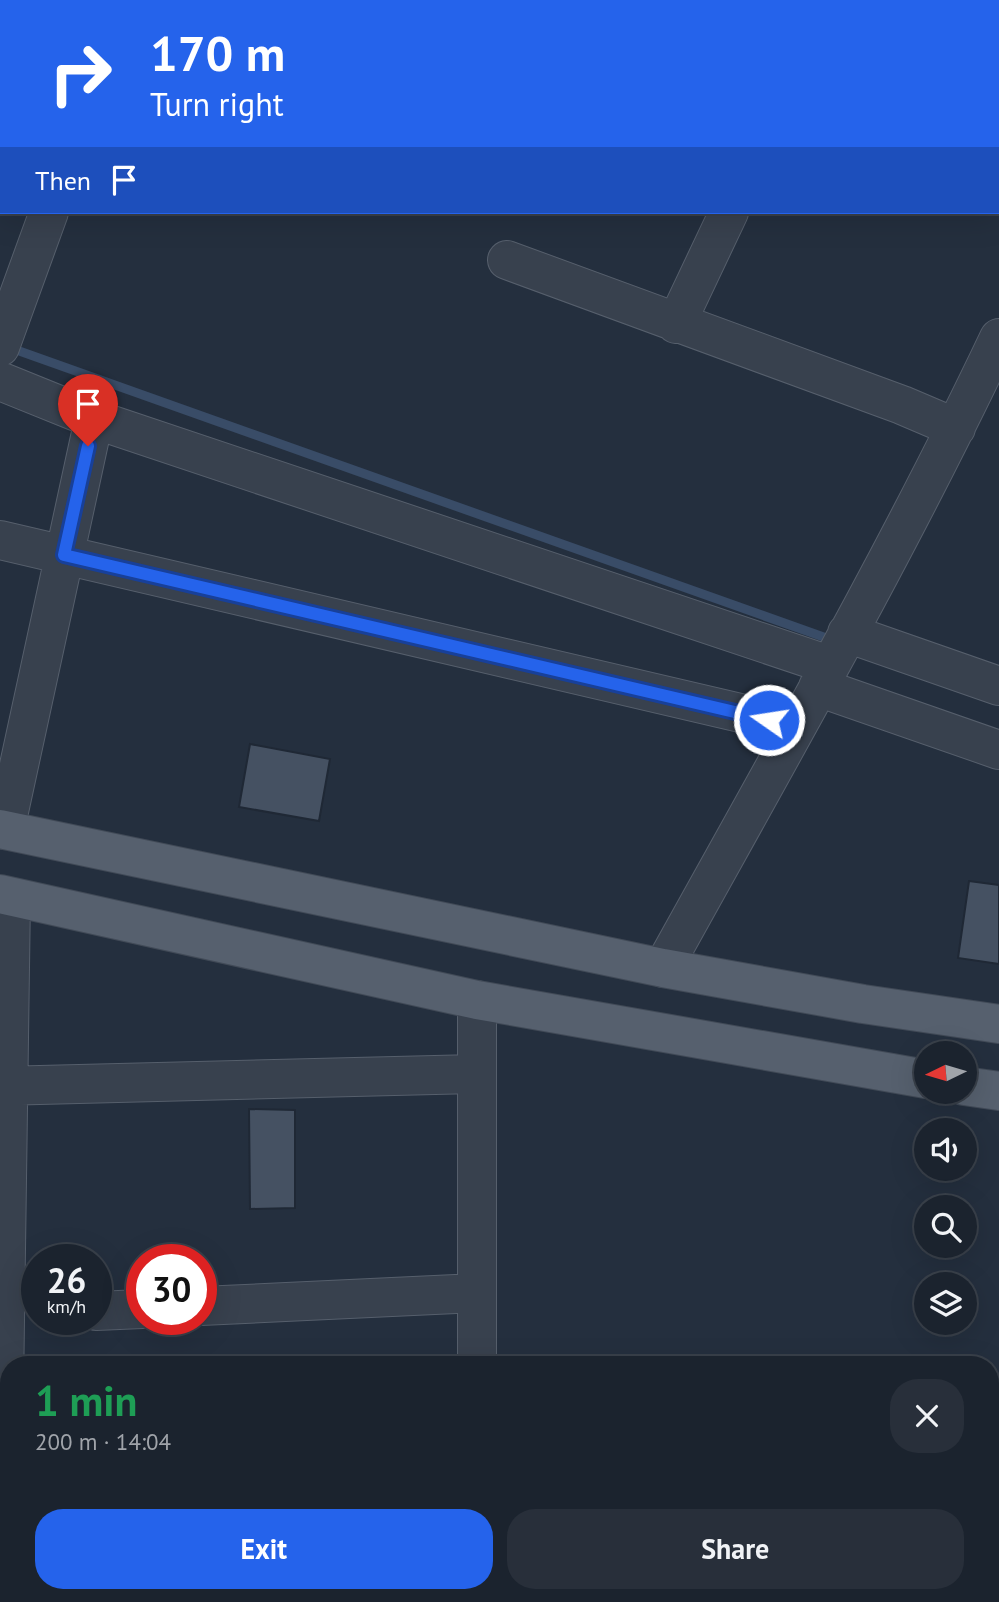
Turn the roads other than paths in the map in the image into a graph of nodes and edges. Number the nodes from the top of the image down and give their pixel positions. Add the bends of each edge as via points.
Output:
1 (48, 214) edge
2 (728, 214) edge
3 (507, 260) dead end
4 (12, 278) edge
5 (676, 324) junction
6 (999, 338) edge
7 (3, 340) edge
8 (0, 380) edge
9 (94, 419) junction
10 (956, 428) junction
11 (0, 540) edge
12 (64, 555) junction
13 (835, 656) junction
14 (999, 686) edge
15 (796, 726) junction
16 (999, 750) edge
17 (2, 830) edge
18 (5, 895) edge
19 (663, 968) junction
20 (477, 1000) junction
21 (999, 1024) edge
22 (475, 1074) junction
23 (914, 1077) edge
24 (4, 1086) edge
25 (977, 1088) edge
26 (999, 1091) edge
27 (477, 1293) junction
28 (217, 1305) edge
29 (14, 1314) edge
30 (12, 1356) edge
31 (477, 1356) edge

1 - 4 street
2 - 5 street
3 - 5 street
4 - 7 street
5 - 10 street
6 - 10 street
8 - 9 street
9 - 12 street
9 - 13 street
10 - 13 street
11 - 12 street
12 - 15 street
12 - 17 street
13 - 14 street
13 - 15 street
13 - 16 street
15 - 19 street
17 - 19 main road
18 - 20 main road
18 - 24 street
19 - 21 main road
20 - 22 street
20 - 23 main road
22 - 24 street
22 - 27 street
24 - 29 street
25 - 26 main road
27 - 28 street
27 - 31 street
29 - 30 street

